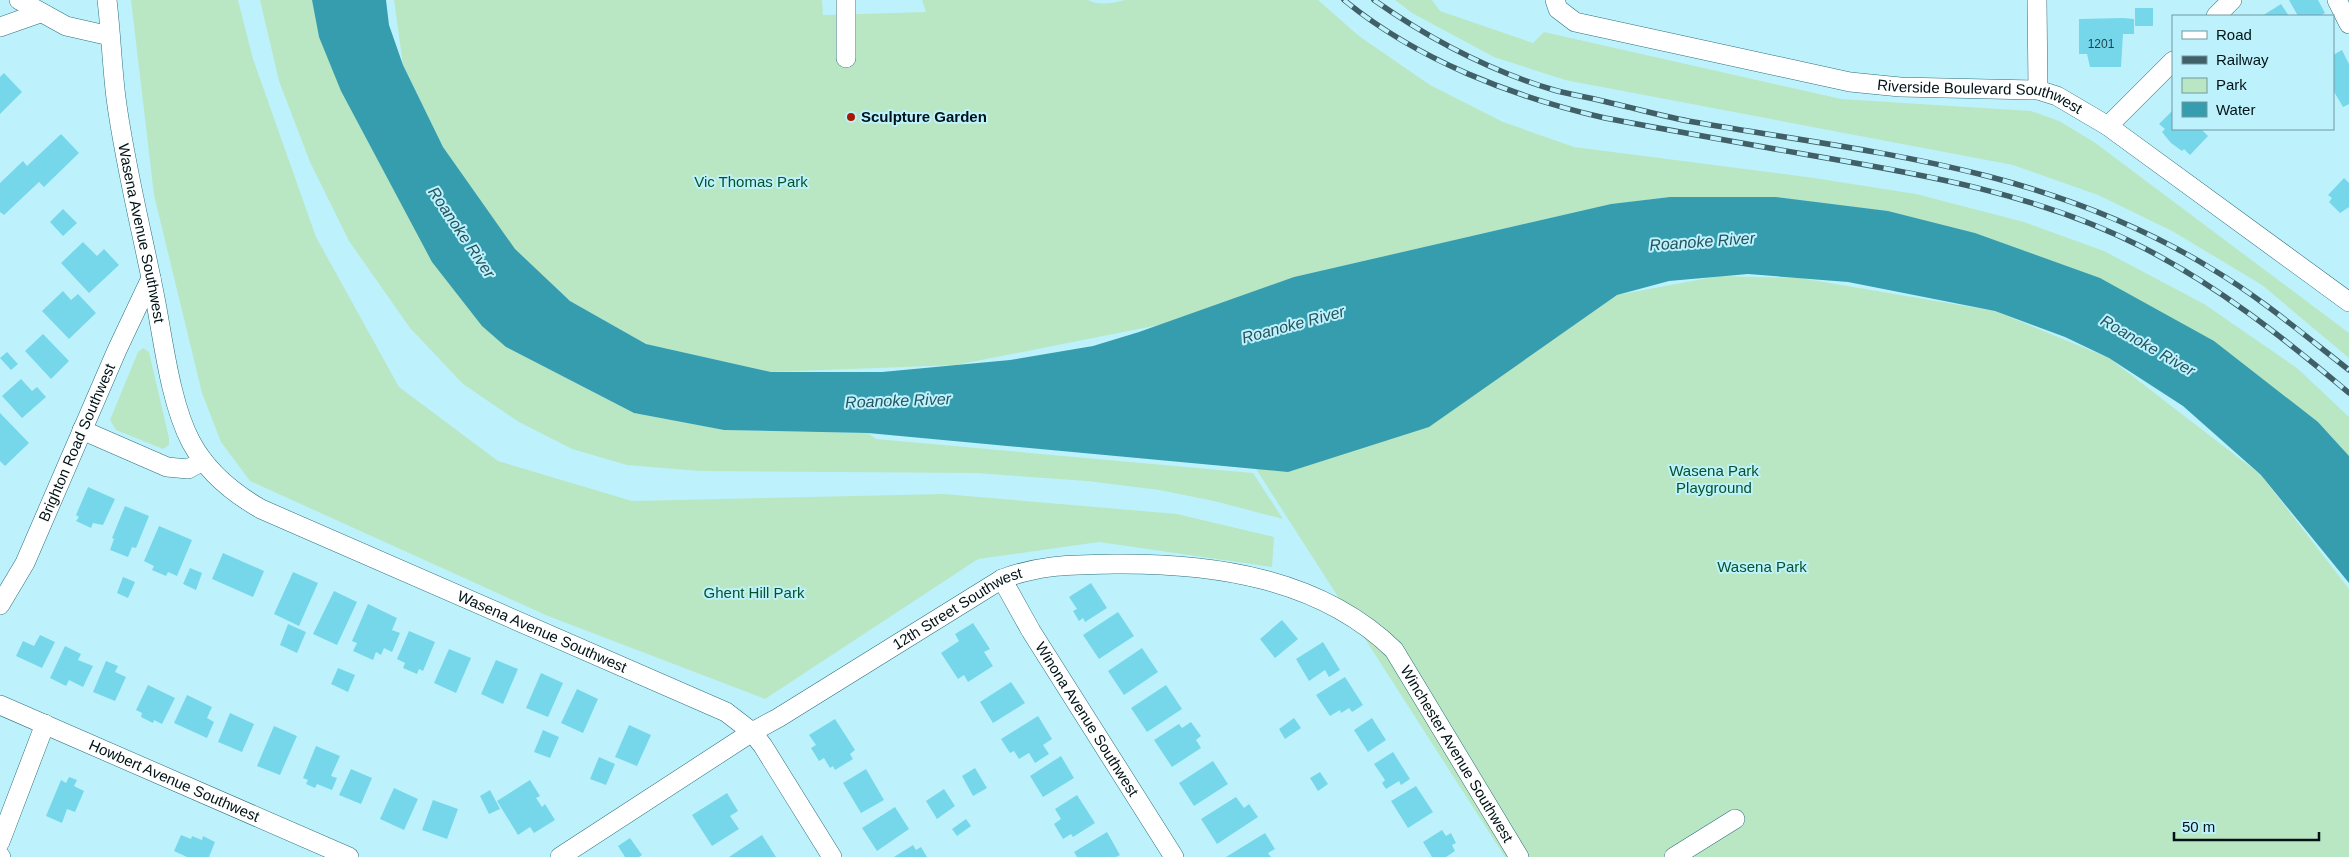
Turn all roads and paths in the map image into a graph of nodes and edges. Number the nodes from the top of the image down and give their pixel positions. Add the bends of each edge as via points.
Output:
1 (19, 0) edge
2 (107, 0) edge
3 (846, 0) edge
4 (2037, 0) edge
5 (2232, 0) edge
6 (2337, 0) edge
7 (1556, 4) edge
8 (40, 13) junction
9 (2217, 15) edge
10 (2349, 24) edge
11 (0, 27) edge
12 (110, 36) junction
13 (846, 58) dead end
14 (2172, 62) edge
15 (2038, 90) junction
16 (2108, 126) junction
17 (151, 278) junction
18 (2349, 302) edge
19 (82, 430) junction
20 (203, 461) junction
21 (1002, 579) junction
22 (0, 605) edge
23 (1394, 650) joint
24 (0, 705) edge
25 (45, 724) junction
26 (752, 732) junction
27 (1735, 819) dead end
28 (0, 842) edge
29 (349, 857) edge
30 (560, 857) edge
31 (832, 857) edge
32 (1174, 857) edge
33 (1519, 857) edge
34 (1674, 857) edge

1 - 8 street
2 - 12 street, Wasena Avenue Southwest
3 - 13 street
4 - 15 street
5 - 9 street
6 - 10 street
7 - 15 street, Riverside Boulevard Southwest via 1574,22 1850,82 1900,87
8 - 11 street
8 - 12 street via 84,32
12 - 17 street, Wasena Avenue Southwest via 116,98
14 - 16 street
15 - 16 street, Riverside Boulevard Southwest via 2057,96
16 - 18 street, Riverside Boulevard Southwest
17 - 19 street, Brighton Road Southwest
17 - 20 street, Wasena Avenue Southwest via 180,416
19 - 20 street via 167,467 188,469
19 - 22 street, Brighton Road Southwest via 25,563
20 - 26 street, Wasena Avenue Southwest via 221,482 261,509 726,712
21 - 23 street, 12th Street Southwest via 1028,570 1089,565 1156,564 1231,571 1330,604 1356,618
21 - 26 street, 12th Street Southwest
21 - 32 street, Winona Avenue Southwest via 1031,631
23 - 33 street, Winchester Avenue Southwest
24 - 25 street, Howbert Avenue Southwest
25 - 28 street
25 - 29 street, Howbert Avenue Southwest
26 - 30 street, 12th Street Southwest
26 - 31 street, Wasena Avenue Southwest
27 - 34 street

